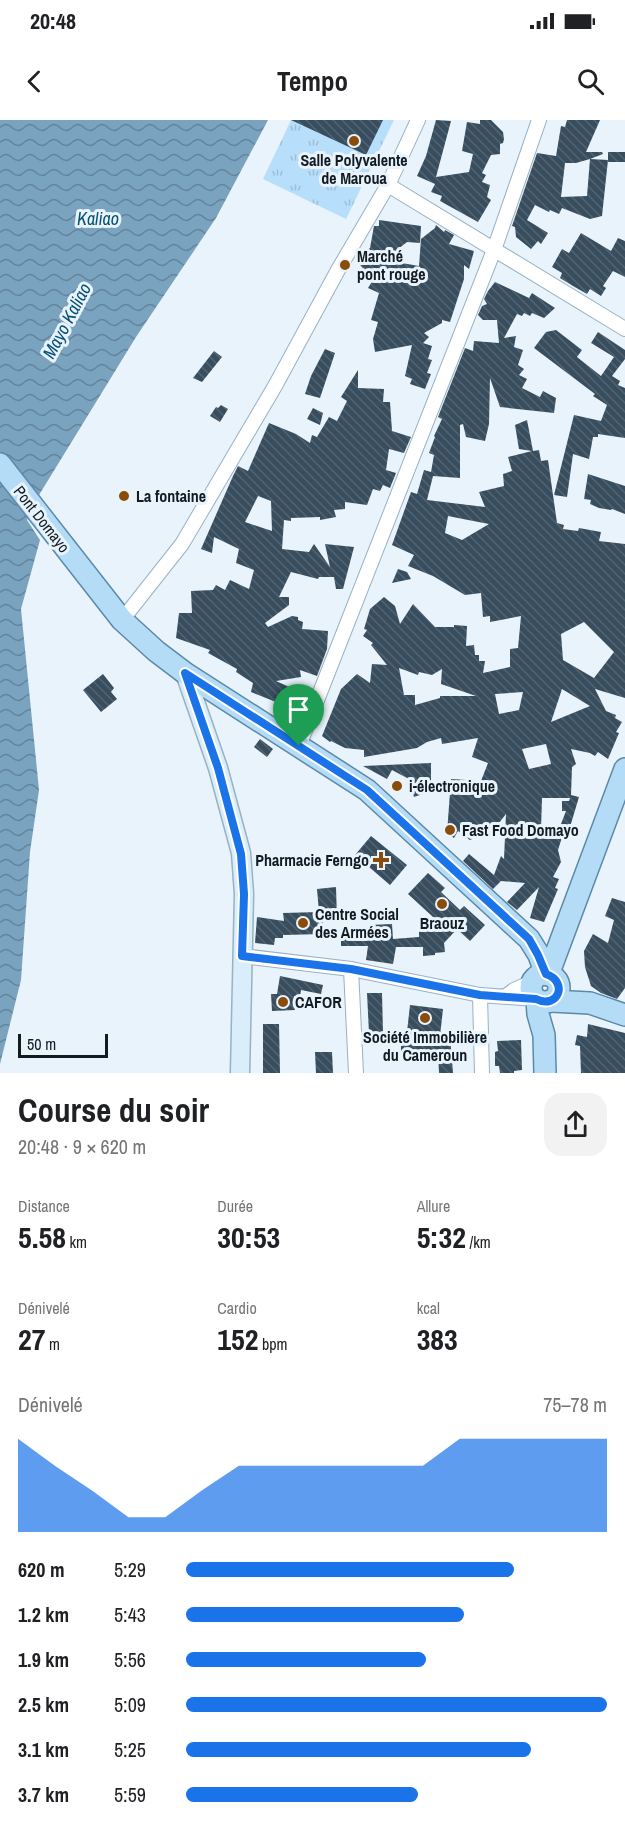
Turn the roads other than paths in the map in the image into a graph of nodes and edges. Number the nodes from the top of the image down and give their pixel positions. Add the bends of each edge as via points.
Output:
1 (418, 120) edge
2 (539, 120) edge
3 (388, 185) junction
4 (494, 250) junction
5 (625, 329) edge
6 (0, 464) edge
7 (122, 620) junction
8 (185, 673) junction
9 (299, 746) junction
10 (625, 770) edge
11 (625, 810) edge
12 (242, 956) junction
13 (351, 969) junction
14 (544, 988) junction
15 (480, 995) junction
16 (625, 1015) edge
17 (240, 1073) edge
18 (356, 1073) edge
19 (482, 1073) edge
20 (545, 1073) edge

1 - 3 street
2 - 4 street
3 - 4 street
3 - 7 street via 182,544
4 - 5 street
4 - 9 street
6 - 7 main road, Pont Domayo
7 - 8 main road, Pont Domayo
8 - 9 main road, Pont Domayo
8 - 12 street via 218,768 241,854
9 - 14 main road, Pont Domayo via 367,790 529,939
10 - 14 main road
11 - 14 main road
12 - 13 street
12 - 17 street
13 - 15 street
13 - 18 street
14 - 15 street via 514,990 506,996
14 - 16 main road
14 - 20 main road via 538,1014 544,1035
15 - 19 street

